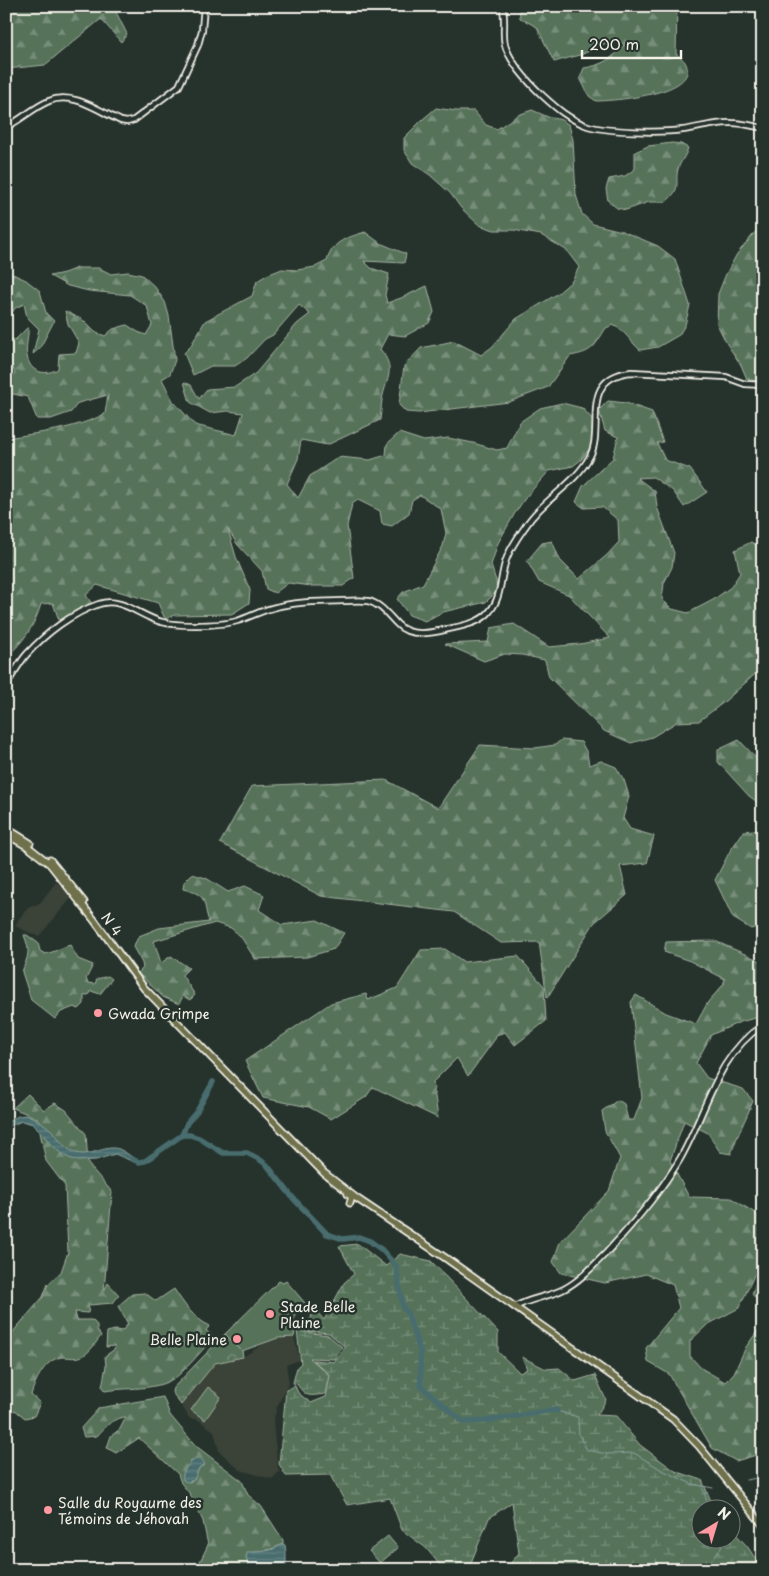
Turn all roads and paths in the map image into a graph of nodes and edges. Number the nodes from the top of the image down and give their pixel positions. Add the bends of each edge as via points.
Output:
1 (204, 6) edge
2 (502, 6) edge
3 (6, 127) edge
4 (763, 128) edge
5 (763, 385) edge
6 (6, 685) edge
7 (6, 828) edge
8 (6, 834) edge
9 (763, 1025) edge
10 (392, 1223) junction
11 (515, 1307) junction
12 (763, 1525) edge

1 - 3 street via 198,45 179,86 134,120 121,121 77,100 63,98 48,101
2 - 4 street via 504,43 508,53 535,89 572,119 594,127 636,130 678,130 733,123
5 - 6 street via 744,384 712,375 631,372 612,377 600,392 596,404 592,454 586,464 530,519 510,550 494,605 479,620 419,634 399,626 381,607 370,602 304,601 274,607 232,622 193,625 161,622 125,606 101,603 45,636 26,655
7 - 10 highway, N 4 via 58,868 144,987 306,1154
8 - 10 highway, N 4 / N 4 via 44,859 144,988 312,1162 352,1197 350,1203 355,1200 364,1204
9 - 11 street via 728,1059 684,1152 633,1224 578,1280 549,1296 534,1298
10 - 11 highway, N 4
11 - 12 highway, N 4 via 673,1419

